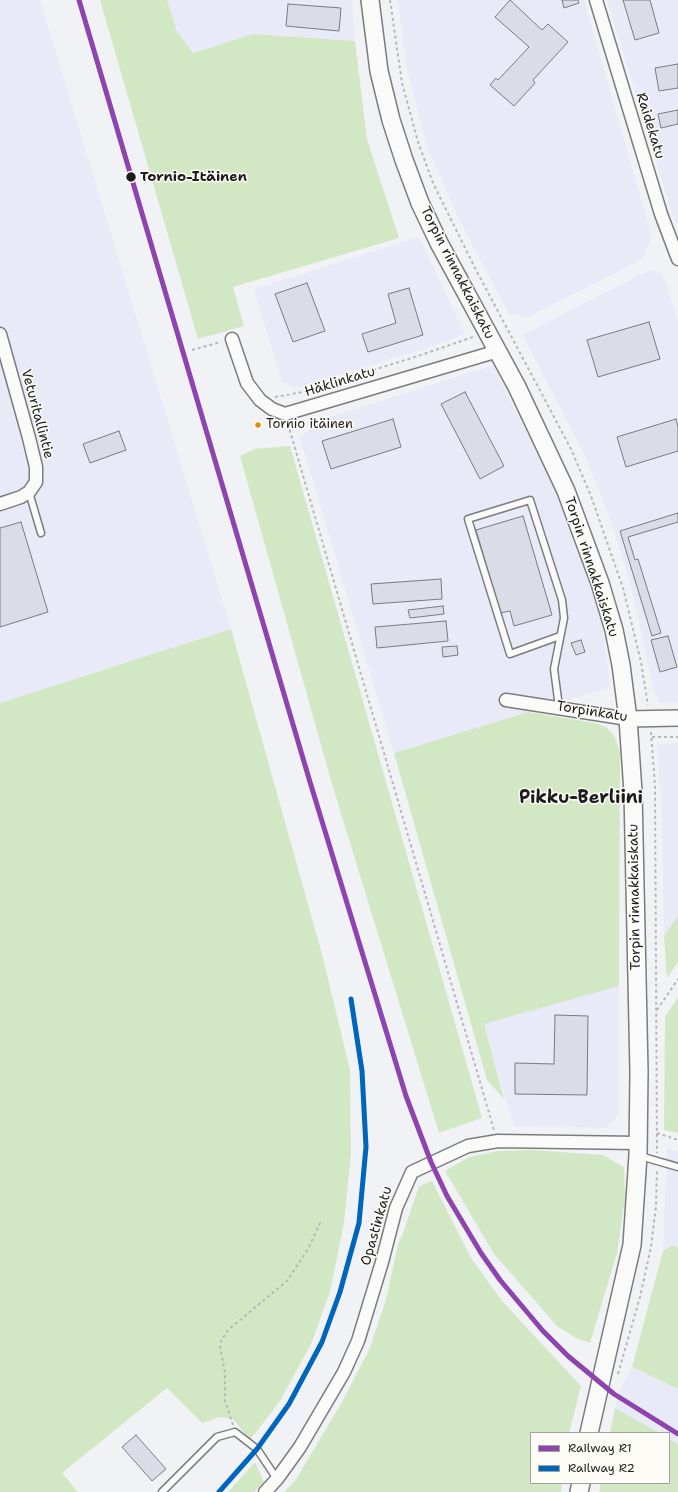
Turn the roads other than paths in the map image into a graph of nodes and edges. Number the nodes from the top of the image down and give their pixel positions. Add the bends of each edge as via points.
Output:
1 (370, 0) edge
2 (596, 0) edge
3 (677, 252) edge
4 (0, 334) edge
5 (232, 339) road end
6 (498, 351) junction
7 (29, 492) junction
8 (0, 504) edge
9 (41, 533) dead end
10 (560, 636) junction
11 (506, 700) dead end
12 (559, 707) junction
13 (678, 718) edge
14 (628, 719) junction
15 (638, 1149) junction
16 (678, 1168) edge
17 (589, 1432) edge
18 (277, 1479) junction
19 (162, 1492) edge
20 (265, 1492) edge

1 - 6 main road, Torpin rinnakkaiskatu via 379,70 404,160 439,243
2 - 3 street, Raidekatu via 662,214
4 - 7 street, Veturitallintie via 36,467 36,482
5 - 6 street, Häklinkatu via 247,383 260,400 285,414
6 - 14 main road, Torpin rinnakkaiskatu via 550,455 582,531 614,630
7 - 8 street
7 - 9 lane
10 - 10 lane via 510,654 468,518 530,500 562,600 564,618
10 - 12 lane via 554,669
11 - 12 street, Torpinkatu
12 - 14 street, Torpinkatu
13 - 14 street, Torpinkatu
14 - 15 main road, Torpin rinnakkaiskatu via 633,800 639,1064
15 - 16 lane
15 - 17 main road, Torpin rinnakkaiskatu via 632,1245
15 - 18 street, Opastinkatu via 498,1141 468,1146 412,1172 396,1208 358,1341 344,1372 300,1447
18 - 19 lane via 256,1449 235,1432 226,1433 217,1437
18 - 20 street, Opastinkatu

